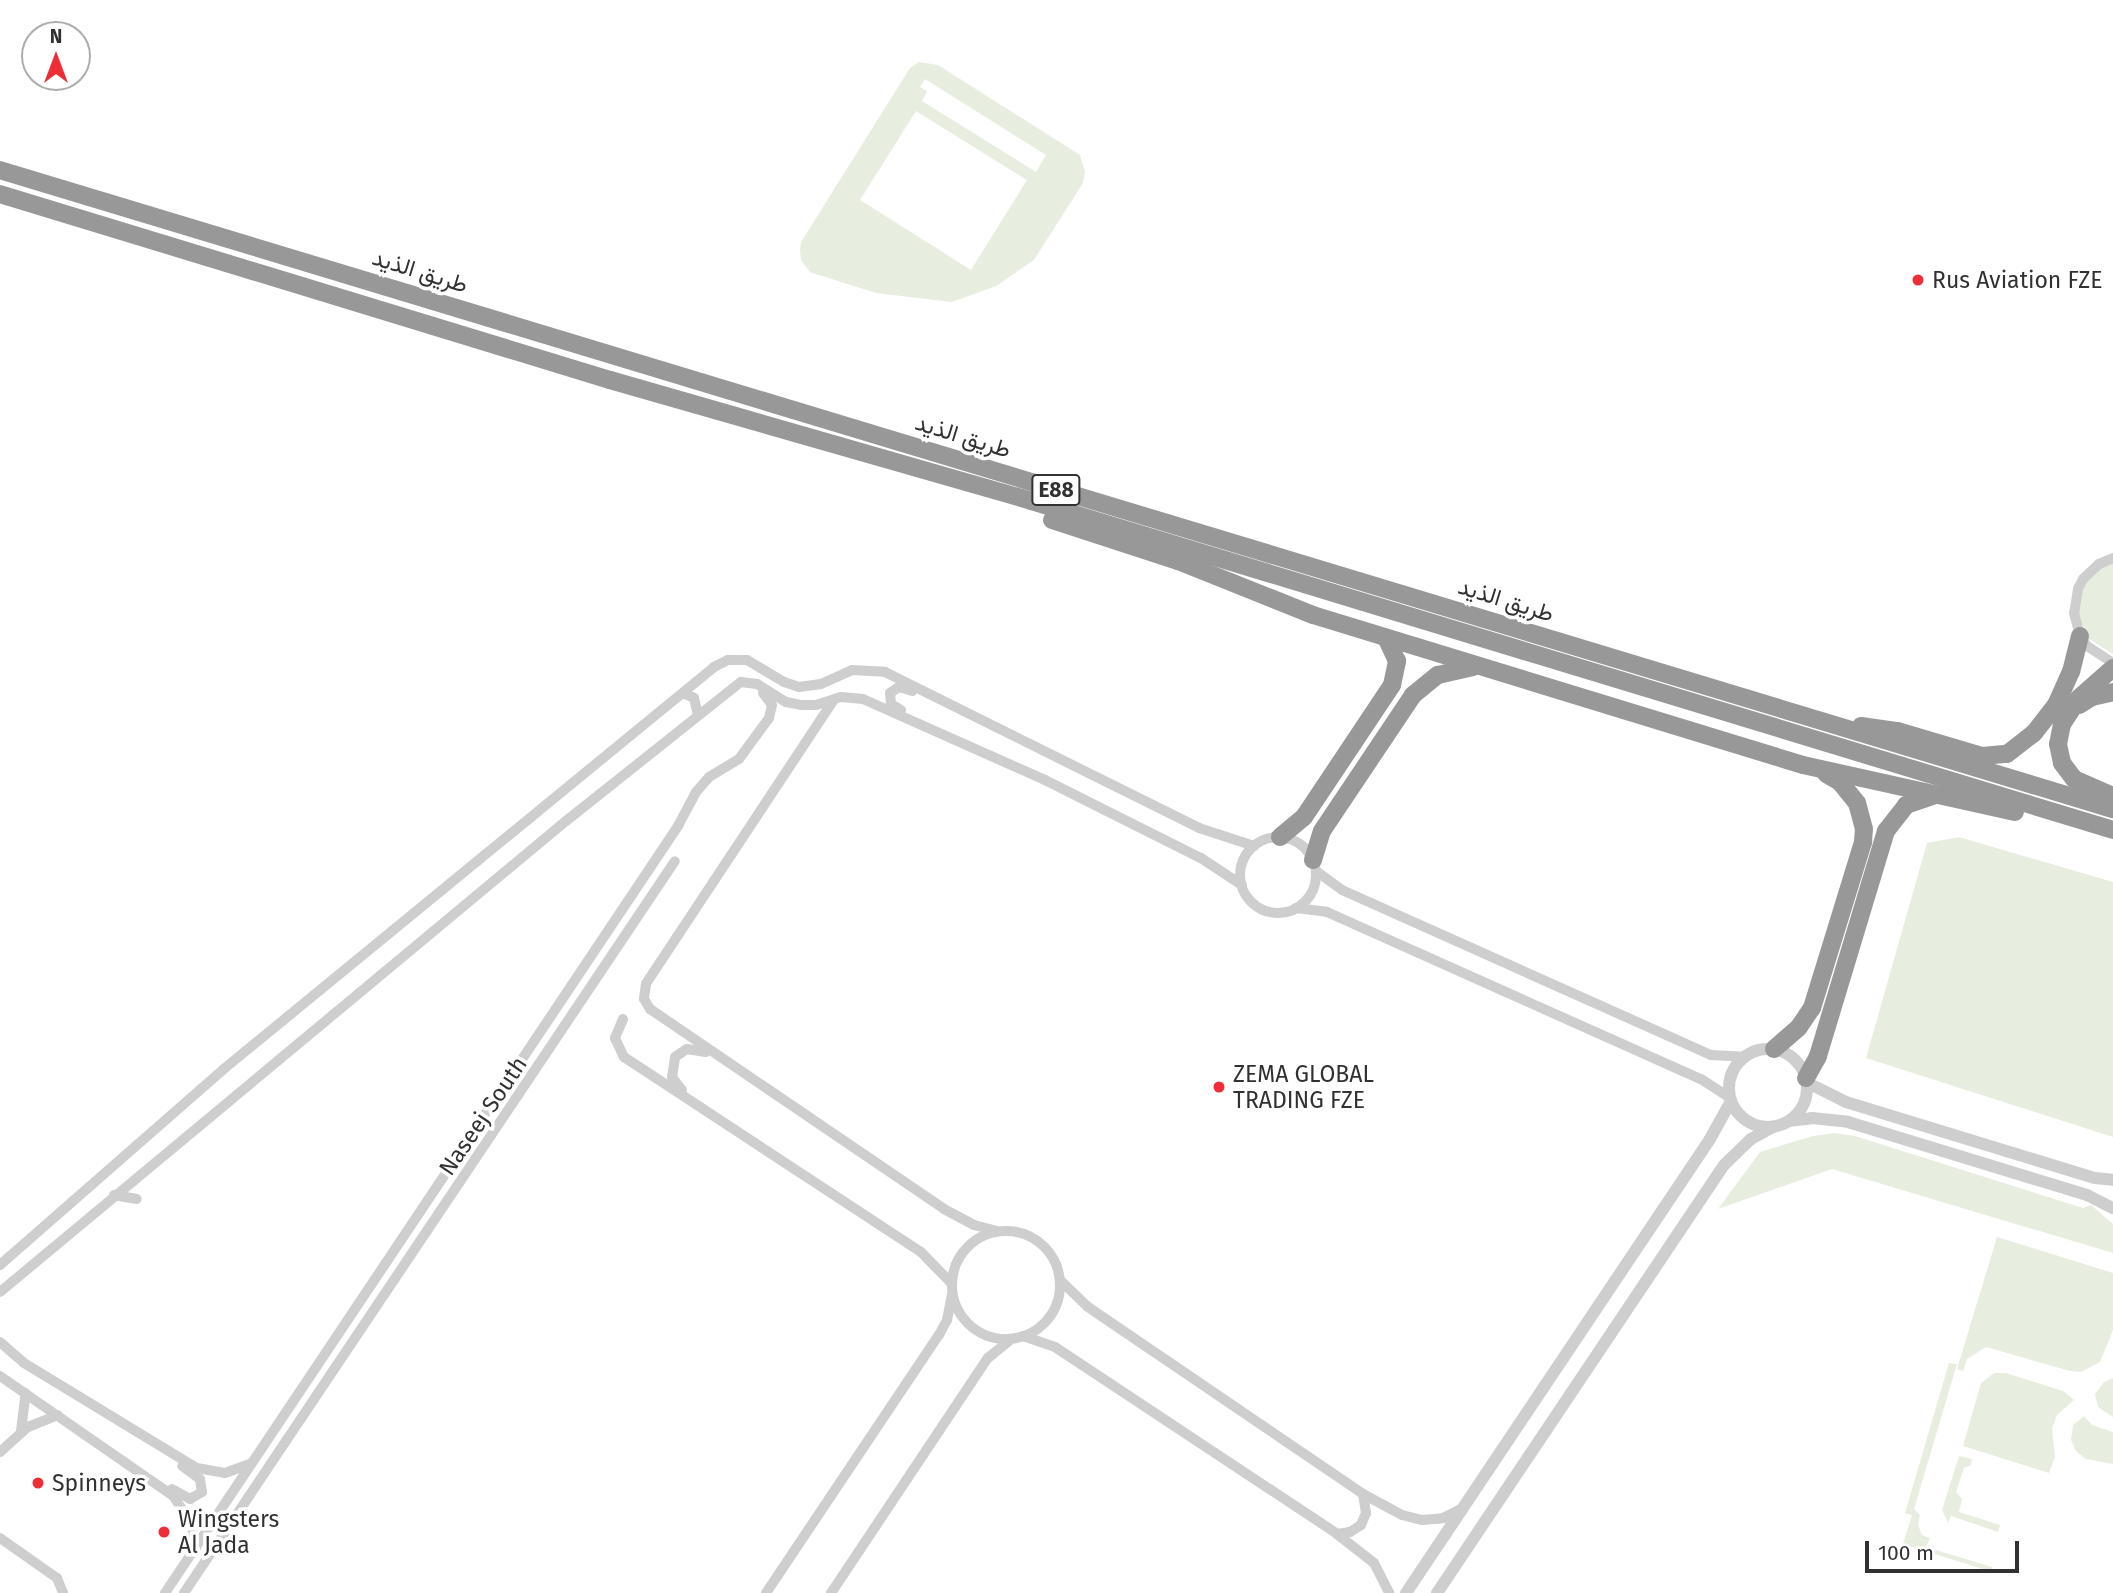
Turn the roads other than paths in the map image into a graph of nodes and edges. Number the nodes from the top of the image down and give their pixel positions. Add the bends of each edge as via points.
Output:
1 (0, 170) edge
2 (0, 194) edge
3 (1031, 501) junction
4 (2113, 558) edge
5 (2080, 636) junction
6 (1386, 637) junction
7 (1479, 666) junction
8 (2113, 666) edge
9 (2113, 692) edge
10 (683, 693) junction
11 (836, 698) junction
12 (939, 698) junction
13 (717, 699) junction
14 (2070, 711) junction
15 (698, 715) junction
16 (923, 726) junction
17 (1843, 728) junction
18 (1803, 765) junction
19 (1942, 796) junction
20 (2113, 796) edge
21 (2113, 809) edge
22 (2054, 812) junction
23 (2113, 830) edge
24 (1280, 837) junction
25 (1254, 846) junction
26 (675, 861) dead end
27 (1314, 865) junction
28 (1242, 885) junction
29 (1296, 908) junction
30 (623, 1019) dead end
31 (1774, 1049) junction
32 (1744, 1057) junction
33 (732, 1064) junction
34 (1806, 1080) junction
35 (1730, 1099) junction
36 (699, 1107) junction
37 (1789, 1121) junction
38 (1773, 1127) junction
39 (2113, 1180) edge
40 (114, 1195) junction
41 (137, 1199) dead end
42 (2113, 1208) edge
43 (996, 1231) junction
44 (0, 1265) edge
45 (1060, 1280) junction
46 (952, 1289) junction
47 (0, 1292) edge
48 (1019, 1337) junction
49 (0, 1342) edge
50 (0, 1376) edge
51 (26, 1393) junction
52 (58, 1415) junction
53 (21, 1431) junction
54 (164, 1448) junction
55 (0, 1452) edge
56 (254, 1462) junction
57 (156, 1482) junction
58 (1363, 1494) junction
59 (1462, 1509) junction
60 (1337, 1534) junction
61 (0, 1538) edge
62 (196, 1547) junction
63 (63, 1593) edge
64 (165, 1593) edge
65 (184, 1593) edge
66 (766, 1593) edge
67 (831, 1593) edge
68 (1389, 1593) edge
69 (1406, 1593) edge
70 (1437, 1593) edge

1 - 17 highway, طريق الذيد / E88
2 - 3 highway, طريق الذيد / E88 via 610,380
3 - 6 highway via 1052,520 1178,561 1290,608
3 - 22 highway, طريق الذيد / E88
4 - 5 street via 2090,570 2078,589 2074,613
5 - 8 street
5 - 17 highway via 2056,705 2034,733 2007,754 1982,756 1884,727
6 - 7 highway
6 - 24 highway via 1397,661 1392,685 1304,817
7 - 18 highway
7 - 27 highway via 1438,675 1413,695 1322,831
8 - 14 highway
9 - 14 highway via 2092,697
10 - 12 street via 714,667 739,658 806,687 852,670 878,670
10 - 15 street via 694,698
10 - 44 street via 207,1084
11 - 13 street via 801,705 746,681
11 - 16 street via 863,699
11 - 33 street via 643,991 650,1009
12 - 16 street via 901,687 890,693 893,706
12 - 25 street via 1199,828
13 - 15 street
13 - 56 street, Naseej South via 741,688 753,688 769,699 772,712 739,759 695,792 678,826
14 - 20 highway via 2059,734 2062,764 2082,785
15 - 40 street
16 - 28 street via 1045,780 1201,858
17 - 21 highway, طريق الذيد / E88
18 - 19 highway
18 - 31 highway via 1829,775 1850,792 1862,816 1863,842 1816,997 1799,1027
19 - 22 highway via 2023,814
19 - 34 highway via 1916,800 1891,821 1816,1063
22 - 23 highway, طريق الذيد / E88
24 - 25 street
24 - 27 street via 1296,842
25 - 28 street via 1242,863
26 - 65 street
27 - 29 street via 1309,896
27 - 32 street via 1342,890 1711,1055
28 - 29 street via 1252,902 1266,910
29 - 35 street via 1327,912 1701,1079
30 - 36 street via 615,1038 621,1054
31 - 32 street
31 - 34 street via 1791,1057
32 - 35 street via 1730,1075
33 - 36 street via 698,1049 675,1057 671,1067 674,1082
33 - 43 street via 953,1215
34 - 37 street via 1801,1108
34 - 39 street via 1846,1102
35 - 38 street via 1751,1124
35 - 59 street via 1710,1139
36 - 46 street via 921,1252
37 - 38 street
37 - 42 street via 1825,1118 1848,1122 2087,1195
38 - 70 street via 1751,1139 1724,1165
40 - 41 street
40 - 47 street
43 - 45 street via 1015,1231 1036,1239 1052,1256
43 - 46 street via 968,1245 956,1262
45 - 48 street via 1058,1300 1049,1319
45 - 58 street via 1088,1307
46 - 48 street via 962,1316 980,1332 991,1337
46 - 66 street via 947,1320 939,1335
48 - 60 street via 1055,1347
48 - 67 street via 988,1358
49 - 54 street via 24,1363
50 - 51 street
51 - 52 street
51 - 53 street
52 - 53 street
52 - 57 street
53 - 55 street
54 - 56 street via 211,1472 233,1471
54 - 57 street via 200,1479 203,1489 200,1496 190,1499
56 - 62 street, Naseej South
57 - 62 street via 183,1507
58 - 59 street via 1422,1520 1443,1518
58 - 60 street via 1367,1506 1360,1525
59 - 69 street
60 - 68 street via 1374,1563
61 - 63 street via 58,1578
62 - 64 street, Naseej South

